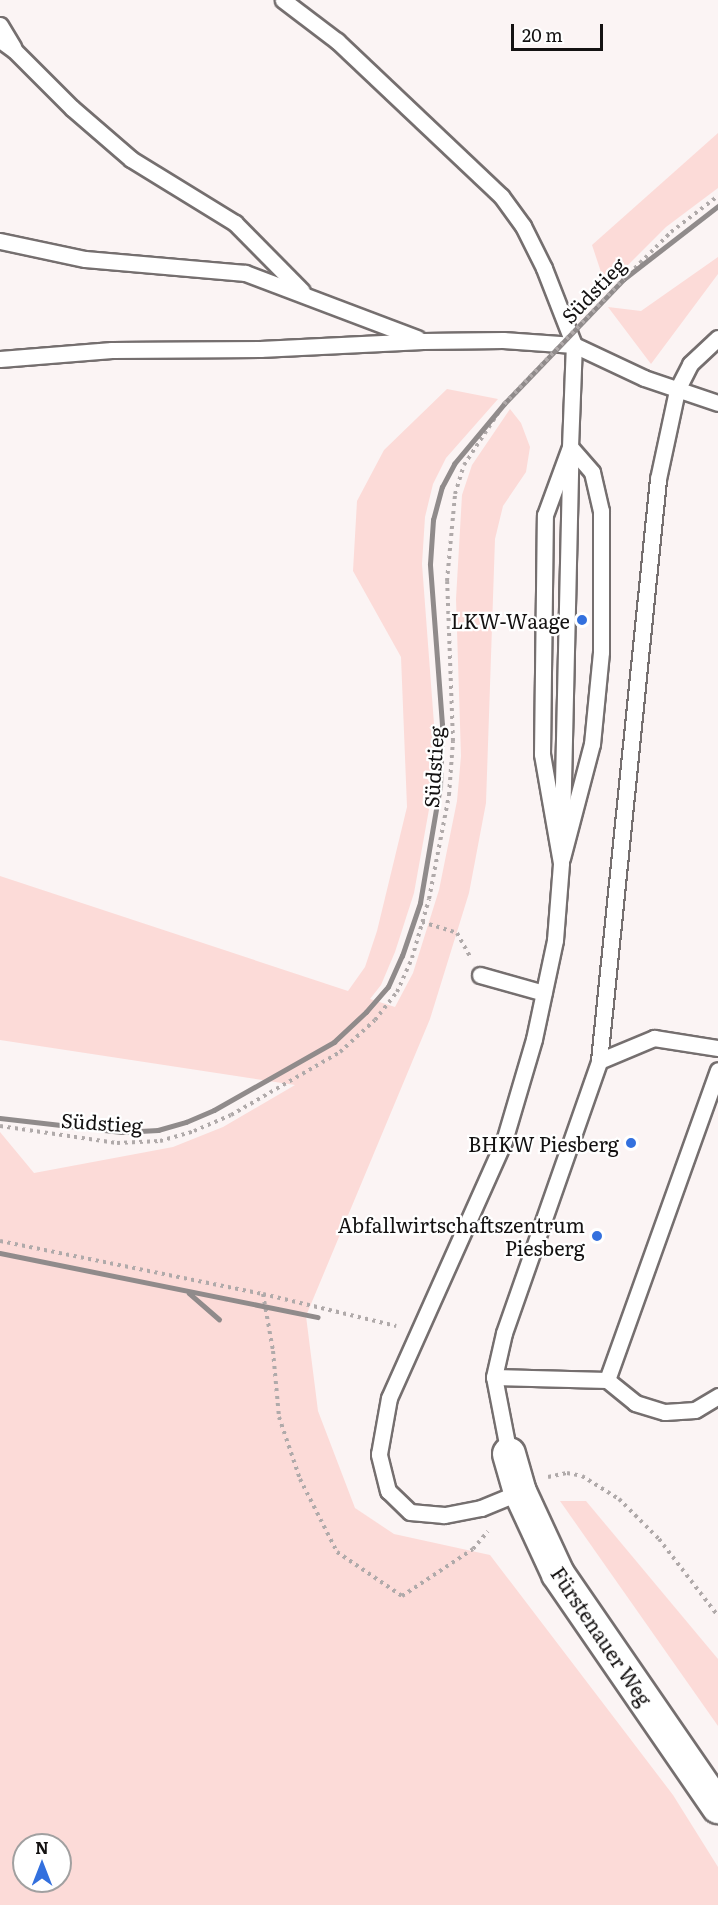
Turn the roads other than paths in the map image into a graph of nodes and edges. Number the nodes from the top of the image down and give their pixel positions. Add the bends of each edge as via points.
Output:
1 (283, 0) edge
2 (0, 25) edge
3 (0, 40) edge
4 (14, 50) junction
5 (0, 241) edge
6 (304, 293) junction
7 (718, 338) edge
8 (423, 341) junction
9 (574, 345) junction
10 (0, 359) edge
11 (677, 390) junction
12 (718, 403) edge
13 (570, 447) junction
14 (561, 863) junction
15 (480, 975) dead end
16 (544, 993) junction
17 (718, 1048) edge
18 (599, 1061) junction
19 (718, 1070) edge
20 (494, 1377) junction
21 (607, 1380) junction
22 (718, 1396) edge
23 (509, 1454) joint
24 (520, 1492) junction
25 (718, 1807) edge

1 - 9 lane via 337,41 501,196 523,226 544,268
2 - 4 lane
3 - 4 lane
4 - 6 lane via 131,159 235,223
5 - 6 lane via 85,259 245,273
6 - 8 lane
7 - 11 lane via 690,364
8 - 9 lane via 503,340
8 - 10 lane via 260,349 112,350
9 - 11 lane
9 - 13 lane
11 - 12 lane
11 - 18 lane via 658,479
13 - 14 lane
13 - 14 lane via 545,515 542,754
13 - 14 lane via 592,472 601,511 601,652 592,744
14 - 16 lane via 555,940
15 - 16 lane
16 - 24 lane via 504,1141 389,1398 379,1454 388,1491 410,1512 444,1515 481,1508
17 - 18 lane via 654,1038
18 - 20 lane via 504,1333
19 - 21 lane
20 - 21 lane
20 - 23 lane
21 - 22 lane via 634,1403 665,1412 695,1410
23 - 24 street, Fürstenauer Weg
24 - 25 street, Fürstenauer Weg via 558,1574

